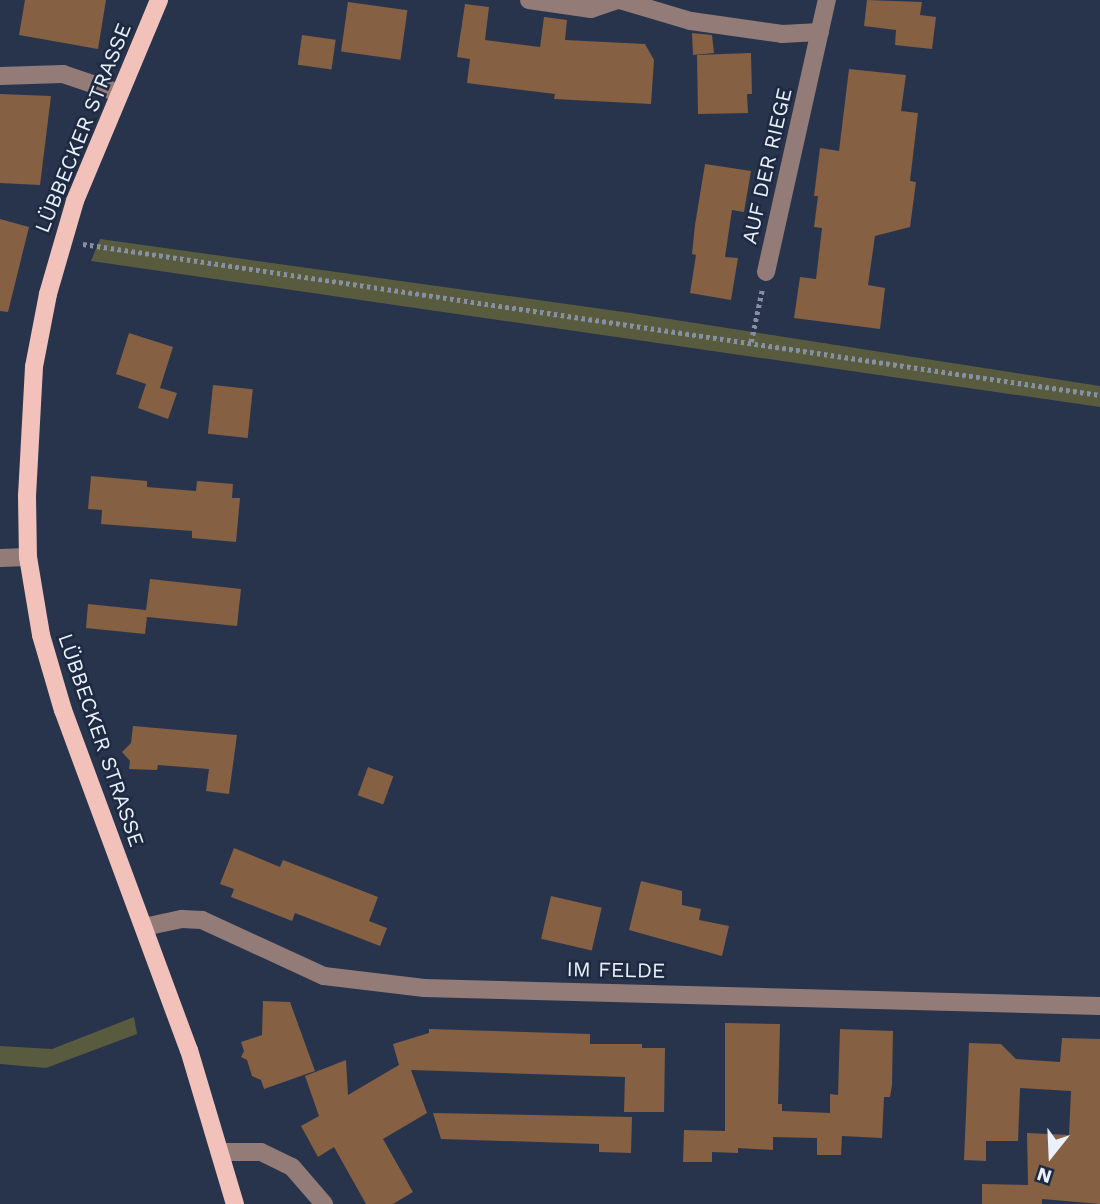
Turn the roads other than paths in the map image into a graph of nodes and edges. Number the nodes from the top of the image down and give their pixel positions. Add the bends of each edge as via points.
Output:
1 (159, 0) edge
2 (529, 0) edge
3 (619, 0) edge
4 (827, 0) edge
5 (820, 32) junction
6 (0, 76) edge
7 (119, 93) junction
8 (766, 272) road end
9 (28, 557) junction
10 (0, 558) edge
11 (144, 927) junction
12 (1100, 1006) edge
13 (222, 1152) junction
14 (235, 1204) edge
15 (324, 1204) edge

1 - 7 main road, LÜBBECKER STRASSE
2 - 3 street via 592,9
3 - 5 street via 691,21 782,34
4 - 5 street, AUF DER RIEGE
5 - 8 street, AUF DER RIEGE
6 - 7 street via 63,74
7 - 9 main road, LÜBBECKER STRASSE via 62,241 34,367
9 - 10 street
9 - 11 main road, LÜBBECKER STRASSE via 41,635 63,710
11 - 12 street, IM FELDE via 202,920 324,976 424,988
11 - 13 main road, LÜBBECKER STRASSE
13 - 14 main road, LÜBBECKER STRASSE
13 - 15 street via 261,1152 292,1167

